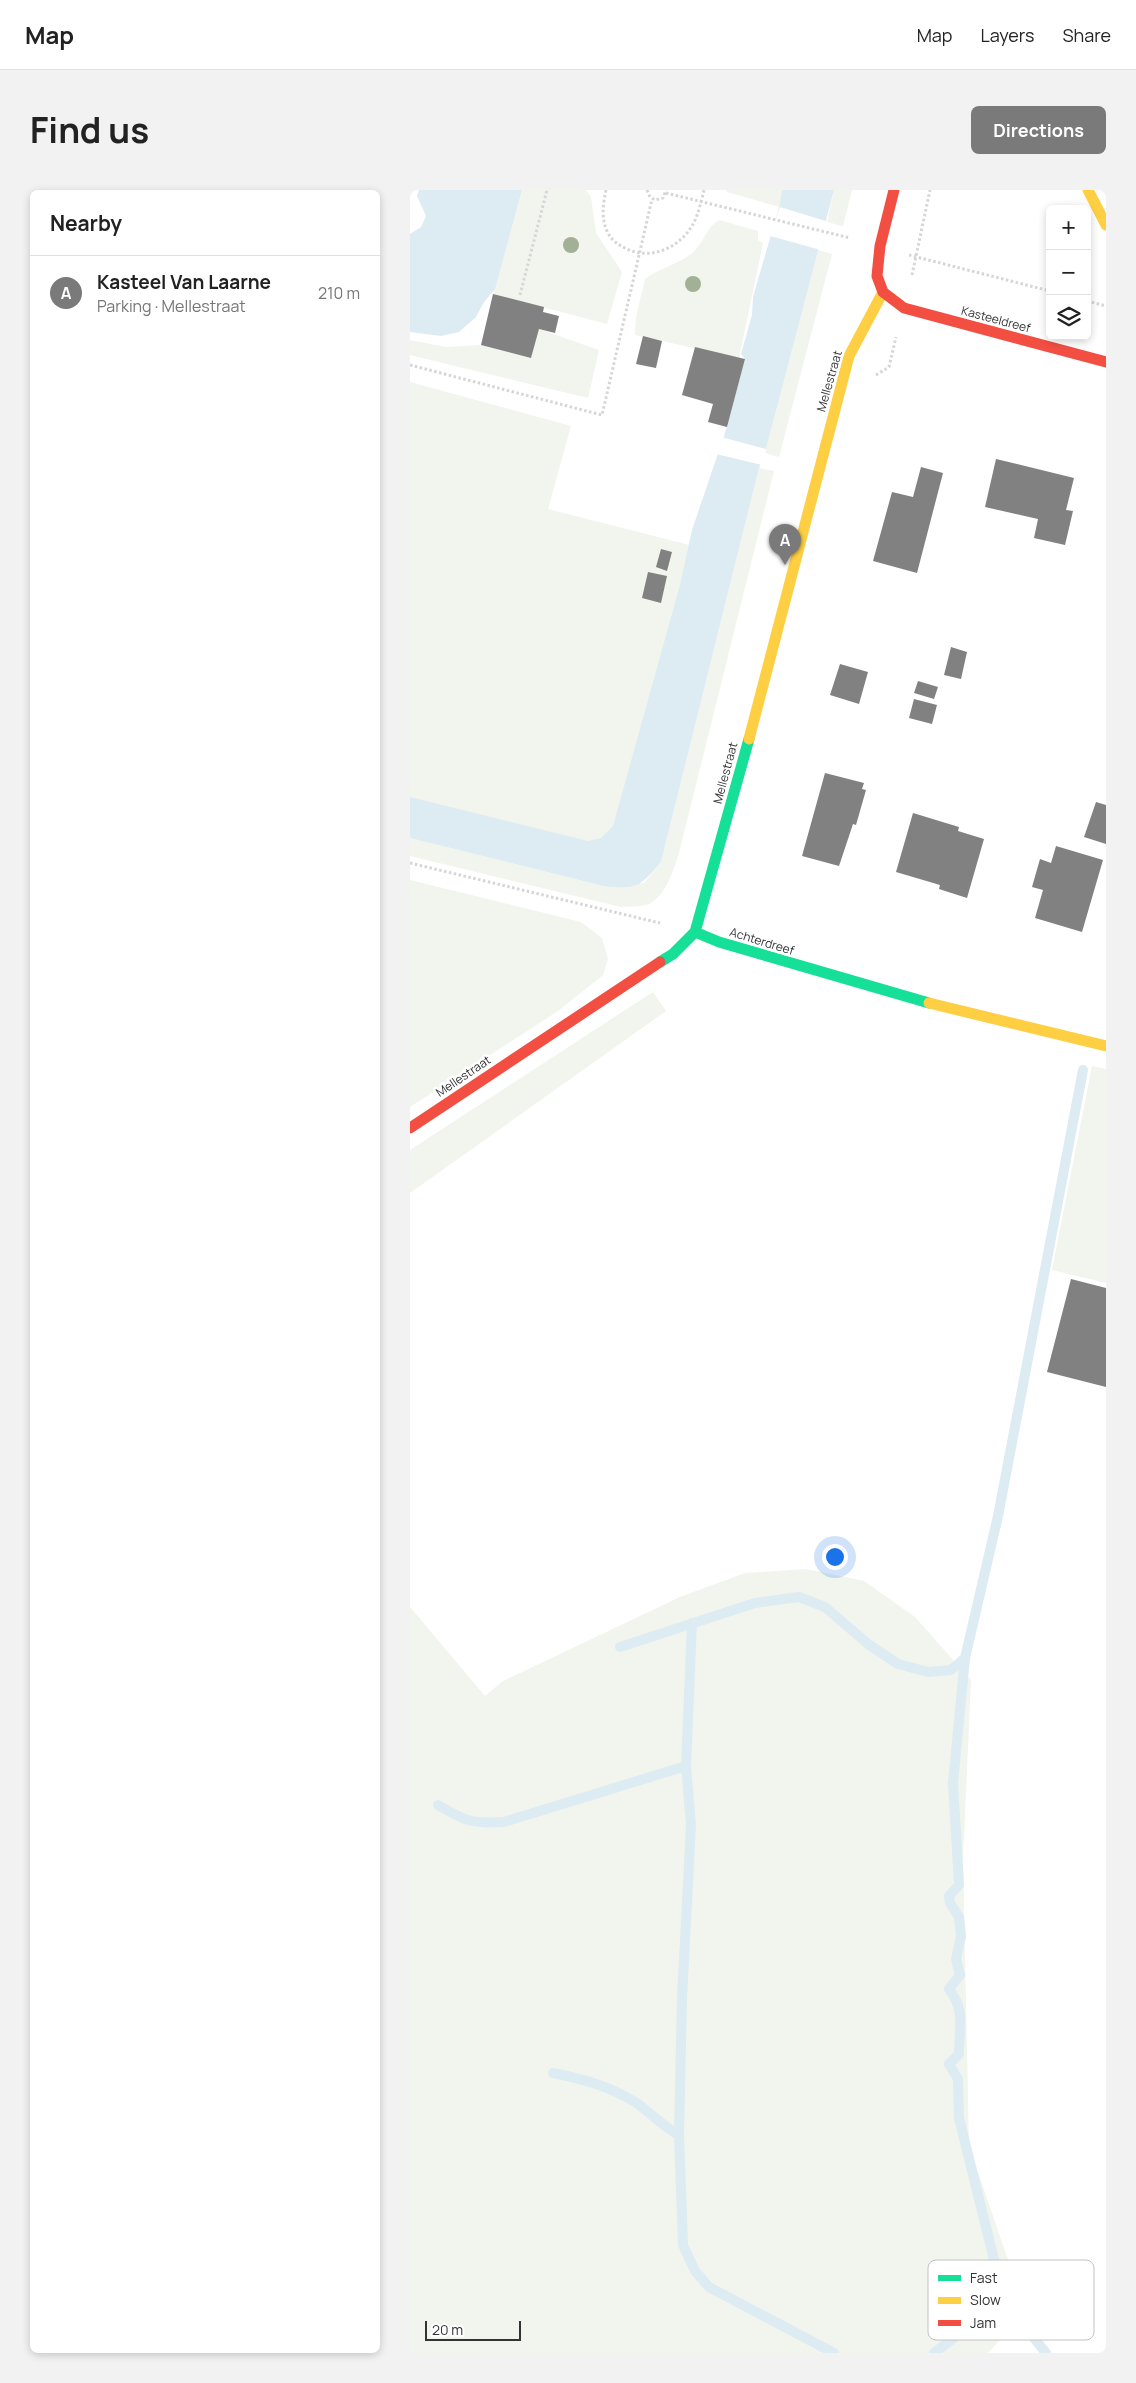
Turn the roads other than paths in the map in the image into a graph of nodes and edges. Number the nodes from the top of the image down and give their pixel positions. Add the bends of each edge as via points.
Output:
1 (894, 190) edge
2 (1088, 190) edge
3 (1106, 225) edge
4 (884, 292) junction
5 (1106, 362) edge
6 (695, 932) junction
7 (1106, 1046) edge
8 (410, 1128) edge

1 - 4 street via 880,246 878,276
2 - 3 street
4 - 5 street, Kasteeldreef via 904,308
4 - 6 street, Mellestraat via 849,356
6 - 7 street, Achterdreef via 898,996
6 - 8 street, Mellestraat via 673,954

